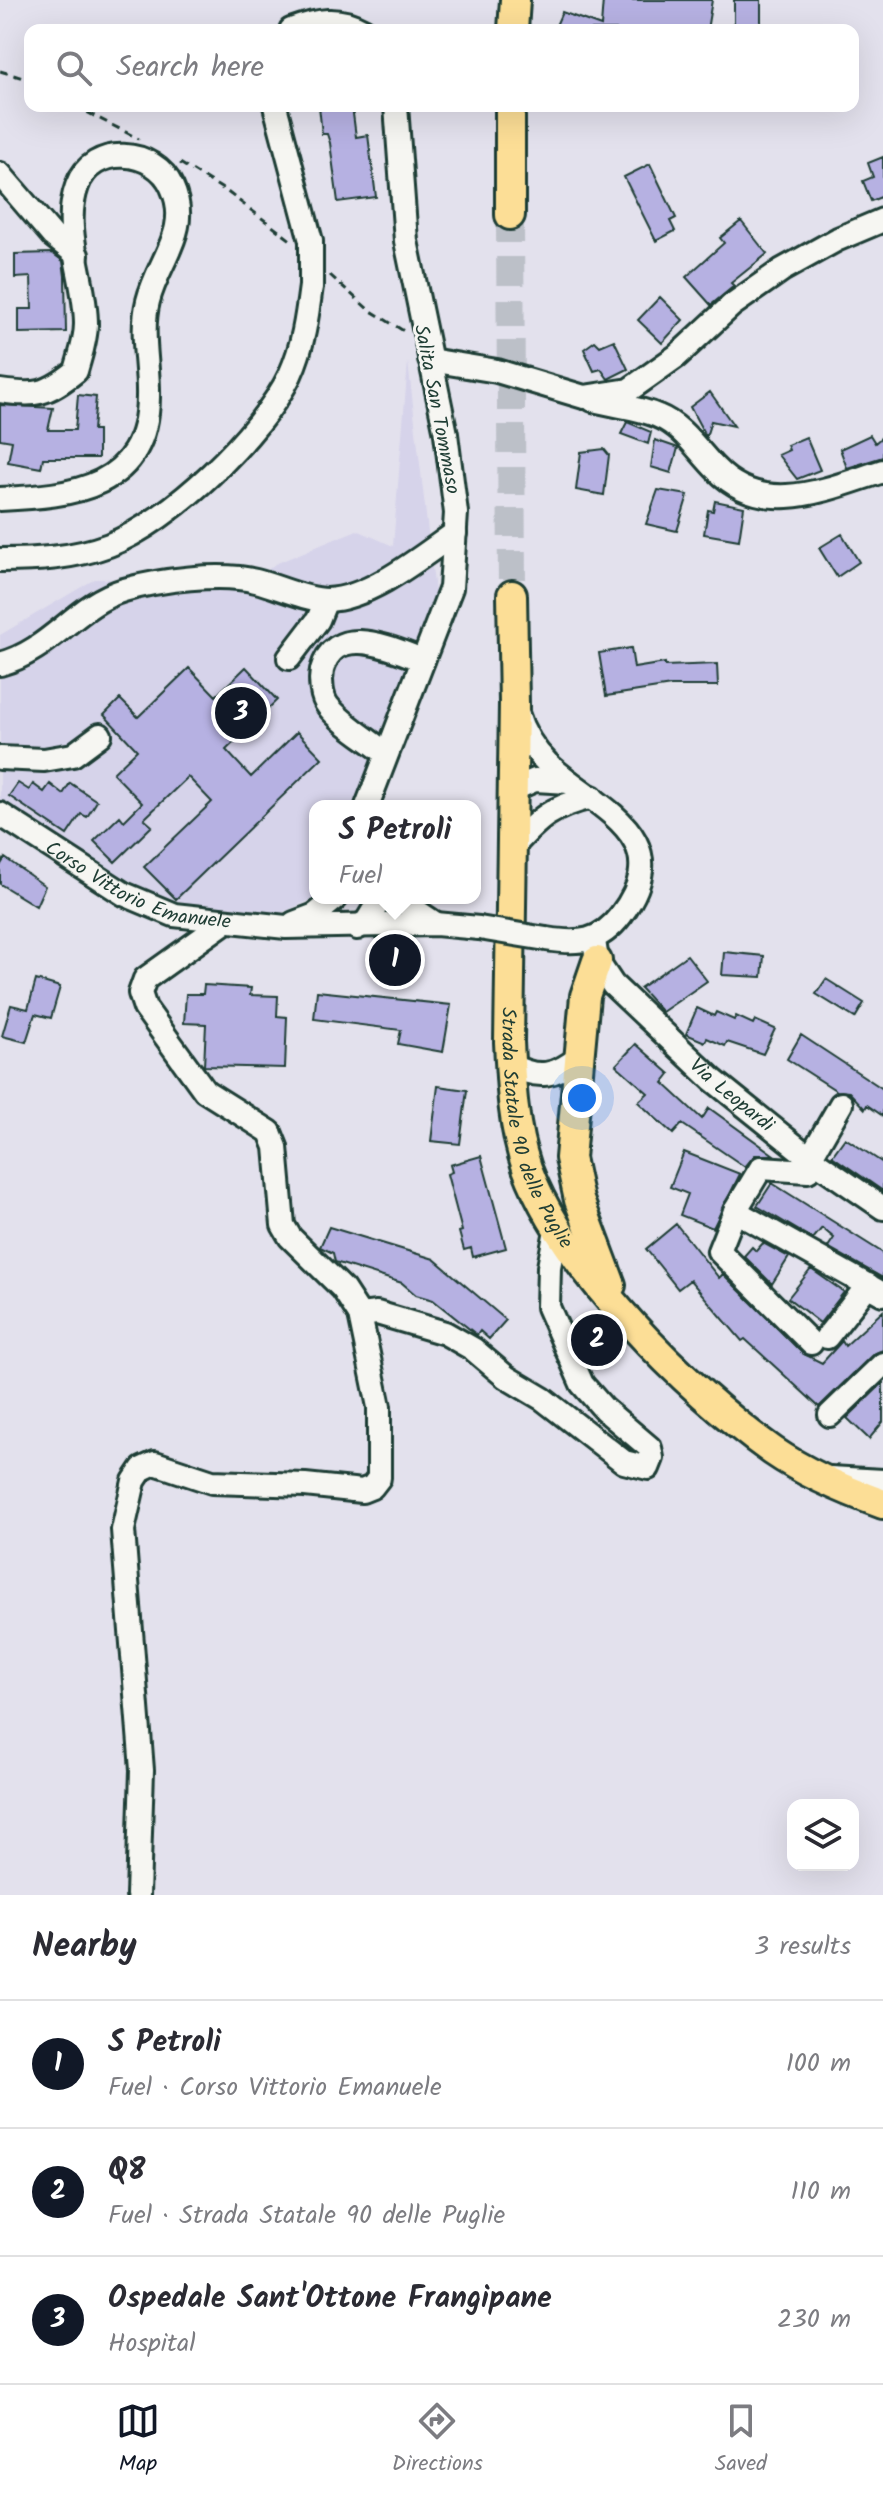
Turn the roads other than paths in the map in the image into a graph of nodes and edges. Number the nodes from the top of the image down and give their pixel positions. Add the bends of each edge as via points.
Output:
1 (515, 0) edge
2 (308, 24) edge
3 (353, 24) edge
4 (513, 24) edge
5 (276, 112) edge
6 (396, 112) edge
7 (510, 112) edge
8 (0, 174) edge
9 (73, 213) junction
10 (510, 215) tunnel mouth
11 (39, 220) junction
12 (883, 220) edge
13 (77, 255) junction
14 (429, 353) junction
15 (0, 391) edge
16 (584, 397) junction
17 (883, 471) edge
18 (0, 499) edge
19 (455, 533) junction
20 (0, 560) edge
21 (512, 595) tunnel mouth
22 (326, 600) junction
23 (289, 658) dead end
24 (423, 660) junction
25 (0, 664) edge
26 (514, 704) junction
27 (100, 735) dead end
28 (385, 753) junction
29 (0, 758) edge
30 (570, 782) junction
31 (512, 790) junction
32 (592, 797) junction
33 (370, 800) edge
34 (561, 805) junction
35 (0, 814) edge
36 (512, 848) junction
37 (330, 904) edge
38 (336, 904) edge
39 (377, 904) edge
40 (406, 904) edge
41 (225, 922) junction
42 (436, 924) junction
43 (286, 927) junction
44 (357, 928) junction
45 (596, 950) junction
46 (579, 1057) junction
47 (511, 1065) junction
48 (841, 1104) dead end
49 (810, 1158) junction
50 (883, 1208) edge
51 (735, 1211) junction
52 (556, 1230) junction
53 (876, 1290) edge
54 (620, 1308) junction
55 (360, 1315) junction
56 (883, 1364) edge
57 (830, 1415) dead end
58 (825, 1478) junction
59 (883, 1481) edge
60 (883, 1504) edge
61 (138, 1895) edge

1 - 4 main road
2 - 3 street via 323,19
5 - 20 street, bridge via 316,276 299,354 270,410 188,494 110,544 71,555
6 - 14 street, Salita San Tommaso via 406,241
7 - 10 main road
8 - 11 street
9 - 11 street via 61,225
9 - 13 street
9 - 18 street via 85,171 103,158 123,153 161,171 172,185 179,224 148,301 144,431 129,458 107,481 57,498
11 - 13 street
12 - 16 street via 782,270 629,390
13 - 15 street via 86,323 76,371 35,396
14 - 16 street
14 - 19 street, Salita San Tommaso via 454,479
16 - 17 street via 659,416 677,427 719,473 775,497 801,497
19 - 22 street via 392,577
19 - 24 street, Salita San Tommaso via 451,588
21 - 26 main road, Strada Statale 90 delle Puglie
22 - 23 street via 318,620
22 - 25 street via 251,579 180,579 123,590 101,599 25,658
24 - 28 street, Salita San Tommaso
24 - 28 street via 367,640 337,649 325,663 321,689 327,705
26 - 30 street via 523,732
26 - 31 main road, Strada Statale 90 delle Puglie
27 - 29 street via 73,755
28 - 33 street, Salita San Tommaso
30 - 31 street via 535,780
30 - 32 street
31 - 34 street
31 - 36 main road, Strada Statale 90 delle Puglie
32 - 34 street
32 - 45 street via 630,832 639,862 627,906
34 - 36 street via 540,817
35 - 41 street, Corso Vittorio Emanuele via 124,894 174,915
36 - 47 main road, Strada Statale 90 delle Puglie
37 - 43 street
38 - 44 street via 341,916
39 - 44 street
40 - 42 street, Corso Vittorio Emanuele
41 - 43 street, Corso Vittorio Emanuele
41 - 55 street via 145,979 140,993 145,1008 205,1091 270,1132 283,1225
42 - 44 street, Corso Vittorio Emanuele
42 - 45 street, Corso Vittorio Emanuele, bridge
43 - 44 street, Corso Vittorio Emanuele
45 - 46 main road
45 - 49 street, Via Leopardi via 613,985 713,1080
46 - 47 street via 551,1074 525,1073
46 - 54 main road via 570,1158 579,1200
47 - 52 main road, Strada Statale 90 delle Puglie via 526,1165
48 - 49 street
49 - 50 street, Via Leopardi
49 - 51 street via 808,1171 761,1168
51 - 53 street
51 - 53 street via 719,1251 819,1340
52 - 54 main road, Strada Statale 90 delle Puglie
52 - 55 street via 548,1307 582,1384 650,1448 648,1468 624,1462 445,1333 377,1313
54 - 58 main road, Strada Statale 90 delle Puglie via 742,1427
55 - 61 street via 379,1407 379,1478 372,1487 362,1491 212,1482 155,1463 134,1481 123,1530 142,1770
56 - 57 street
58 - 59 street
58 - 60 main road, Strada Statale 90 delle Puglie

